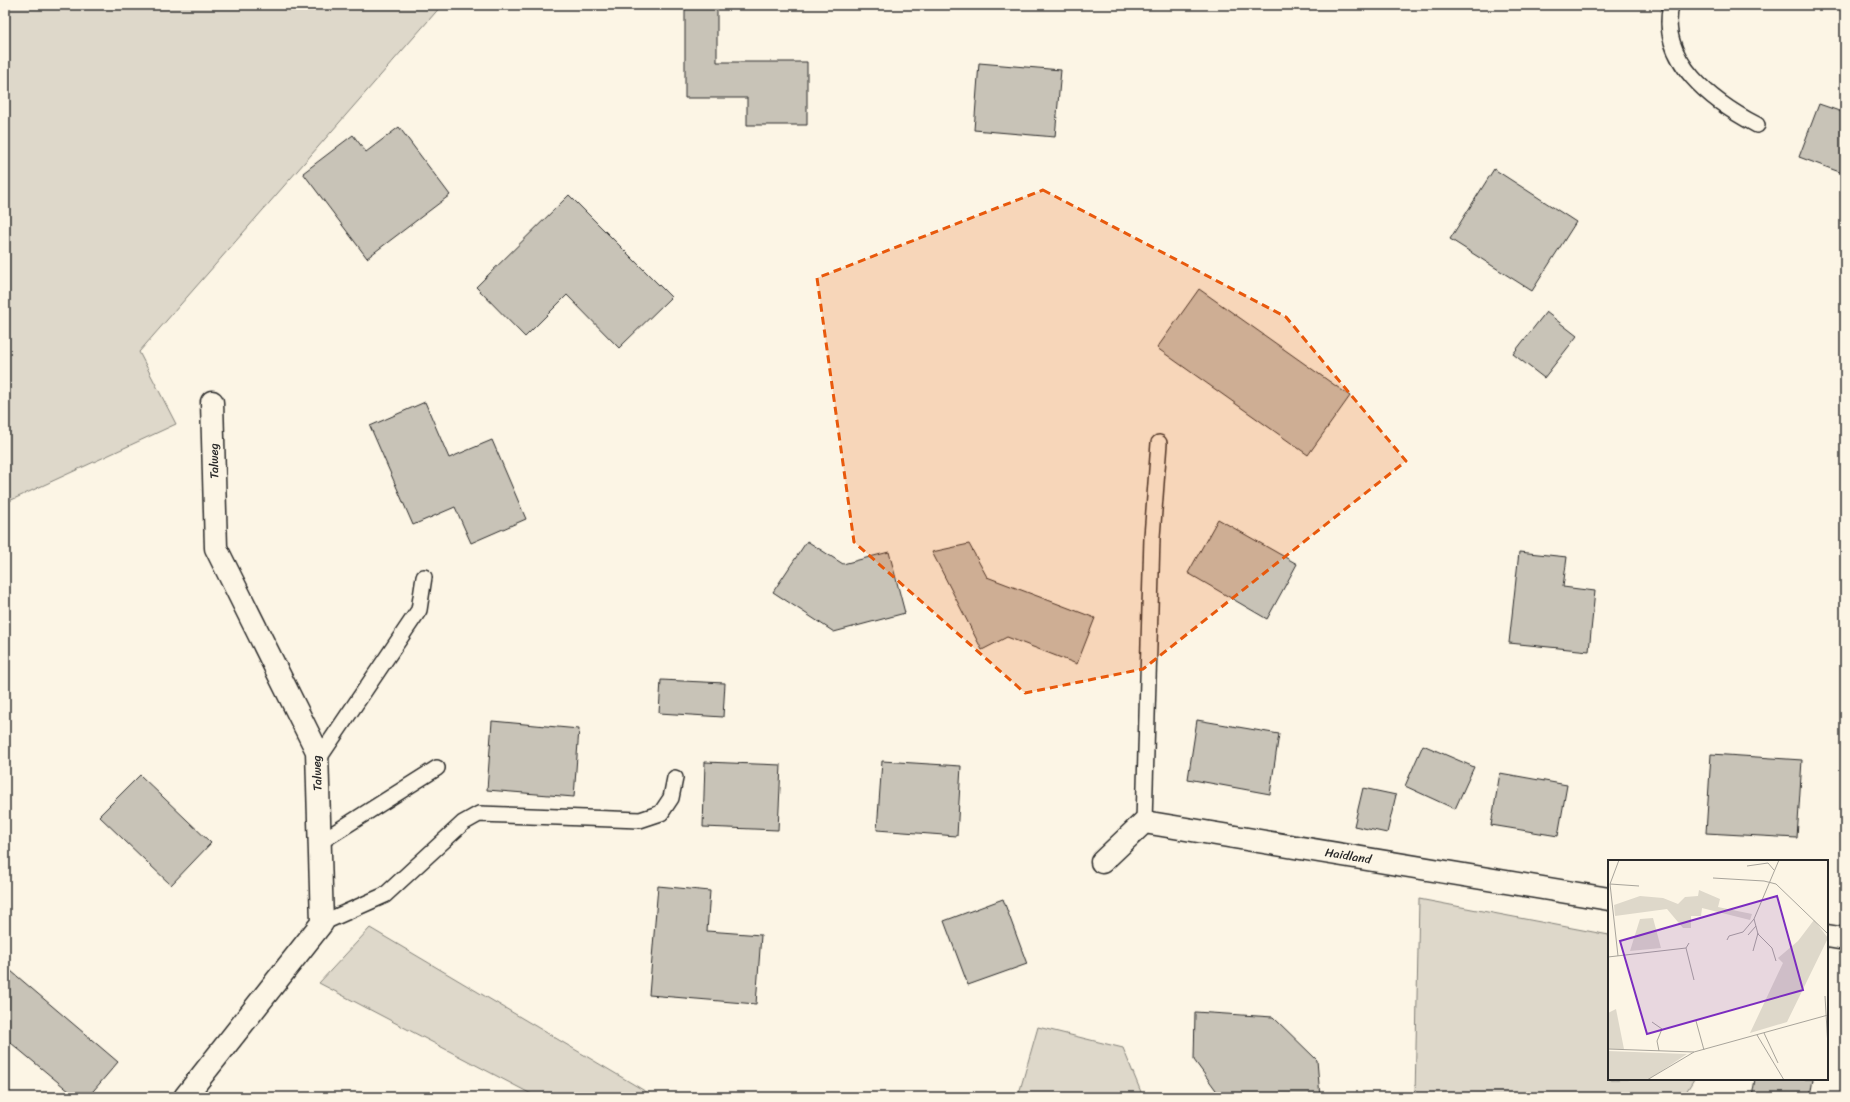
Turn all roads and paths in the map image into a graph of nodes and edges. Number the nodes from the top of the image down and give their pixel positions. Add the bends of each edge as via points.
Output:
1 (1671, 5) edge
2 (1757, 125) dead end
3 (212, 402) dead end
4 (1159, 442) dead end
5 (424, 577) dead end
6 (317, 761) junction
7 (437, 768) dead end
8 (675, 778) dead end
9 (1144, 822) junction
10 (320, 842) junction
11 (1102, 862) dead end
12 (1608, 899) edge
13 (322, 924) junction
14 (1828, 936) edge
15 (1845, 938) edge
16 (185, 1097) edge

1 - 2 lane via 1668,16 1670,35 1674,49 1682,62 1697,82 1730,111
3 - 6 street, Talweg via 216,548 317,751
4 - 9 lane via 1152,537
5 - 6 lane via 418,610
6 - 10 street, Talweg
7 - 10 lane
8 - 13 lane via 671,798 661,813 640,820 479,814 463,823 385,895
9 - 11 street
9 - 12 street, Haidland
10 - 13 street, Talweg
13 - 16 street
14 - 15 street

